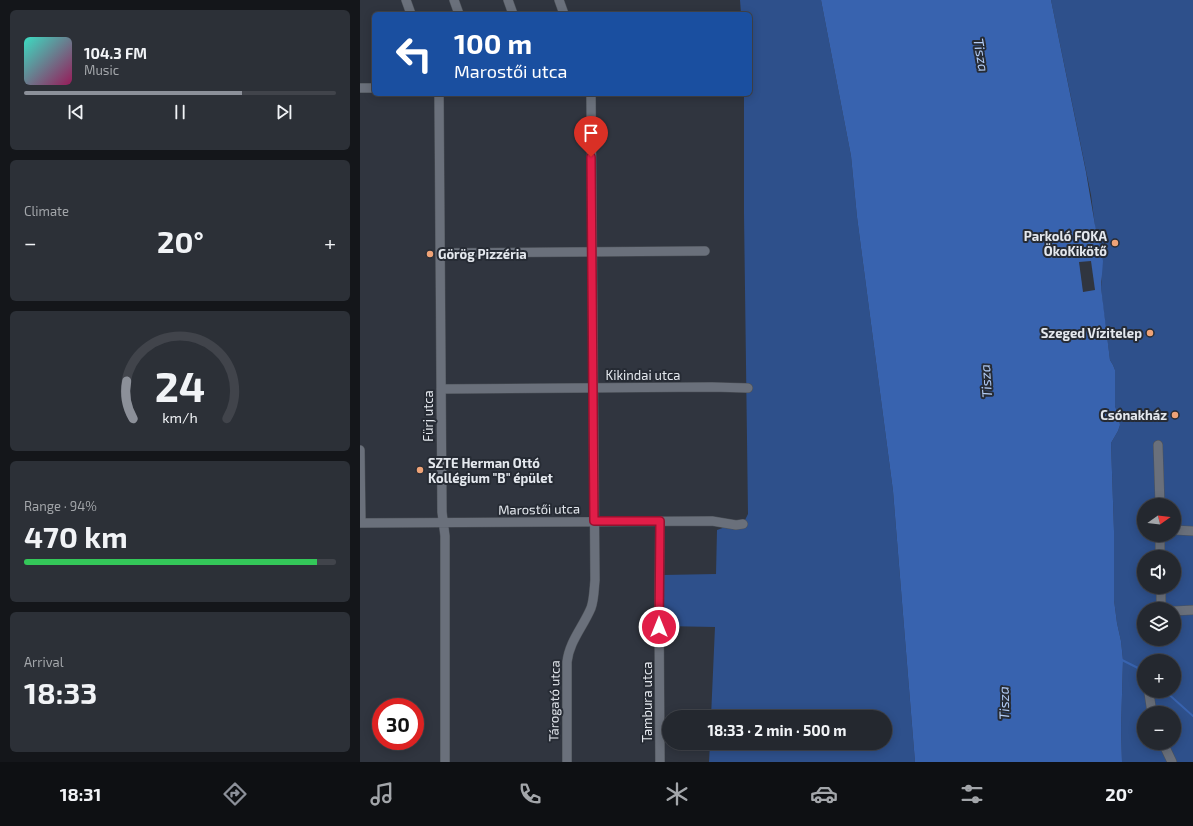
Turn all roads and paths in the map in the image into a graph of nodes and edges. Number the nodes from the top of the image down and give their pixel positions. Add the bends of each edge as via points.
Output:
1 (406, 0) edge
2 (454, 0) edge
3 (508, 0) edge
4 (559, 0) edge
5 (410, 12) edge
6 (458, 12) edge
7 (512, 12) edge
8 (563, 12) edge
9 (360, 88) edge
10 (372, 88) edge
11 (439, 96) edge
12 (591, 96) edge
13 (705, 251) dead end
14 (592, 252) junction
15 (440, 253) junction
16 (593, 388) junction
17 (748, 388) dead end
18 (441, 389) junction
19 (1158, 445) dead end
20 (360, 450) edge
21 (1160, 498) edge
22 (594, 521) junction
23 (660, 521) junction
24 (360, 523) edge
25 (443, 523) junction
26 (743, 524) dead end
27 (1181, 530) edge
28 (1193, 530) edge
29 (1193, 610) edge
30 (1181, 611) edge
31 (1166, 750) edge
32 (445, 762) edge
33 (567, 762) edge
34 (660, 762) edge
35 (1172, 762) edge

1 - 5 street
2 - 6 street
3 - 7 street
4 - 8 street
9 - 10 street
11 - 15 street, Fürj utca
12 - 14 street, Tárogató utca
13 - 14 street
14 - 15 street
14 - 16 street, Tárogató utca
15 - 18 street, Fürj utca
16 - 17 street, Kikindai utca
16 - 18 street, Kikindai utca
16 - 22 street, Tárogató utca
18 - 25 street, Fürj utca
19 - 21 street
20 - 24 street
22 - 23 street, Marostői utca
22 - 25 street, Marostői utca
22 - 33 street, Tárogató utca via 594,595 591,608 570,649 567,662
23 - 26 street, Marostői utca
23 - 34 street, Tambura utca
24 - 25 street, Marostői utca
25 - 32 street, Fürj utca
27 - 28 street
29 - 30 street
31 - 35 street

